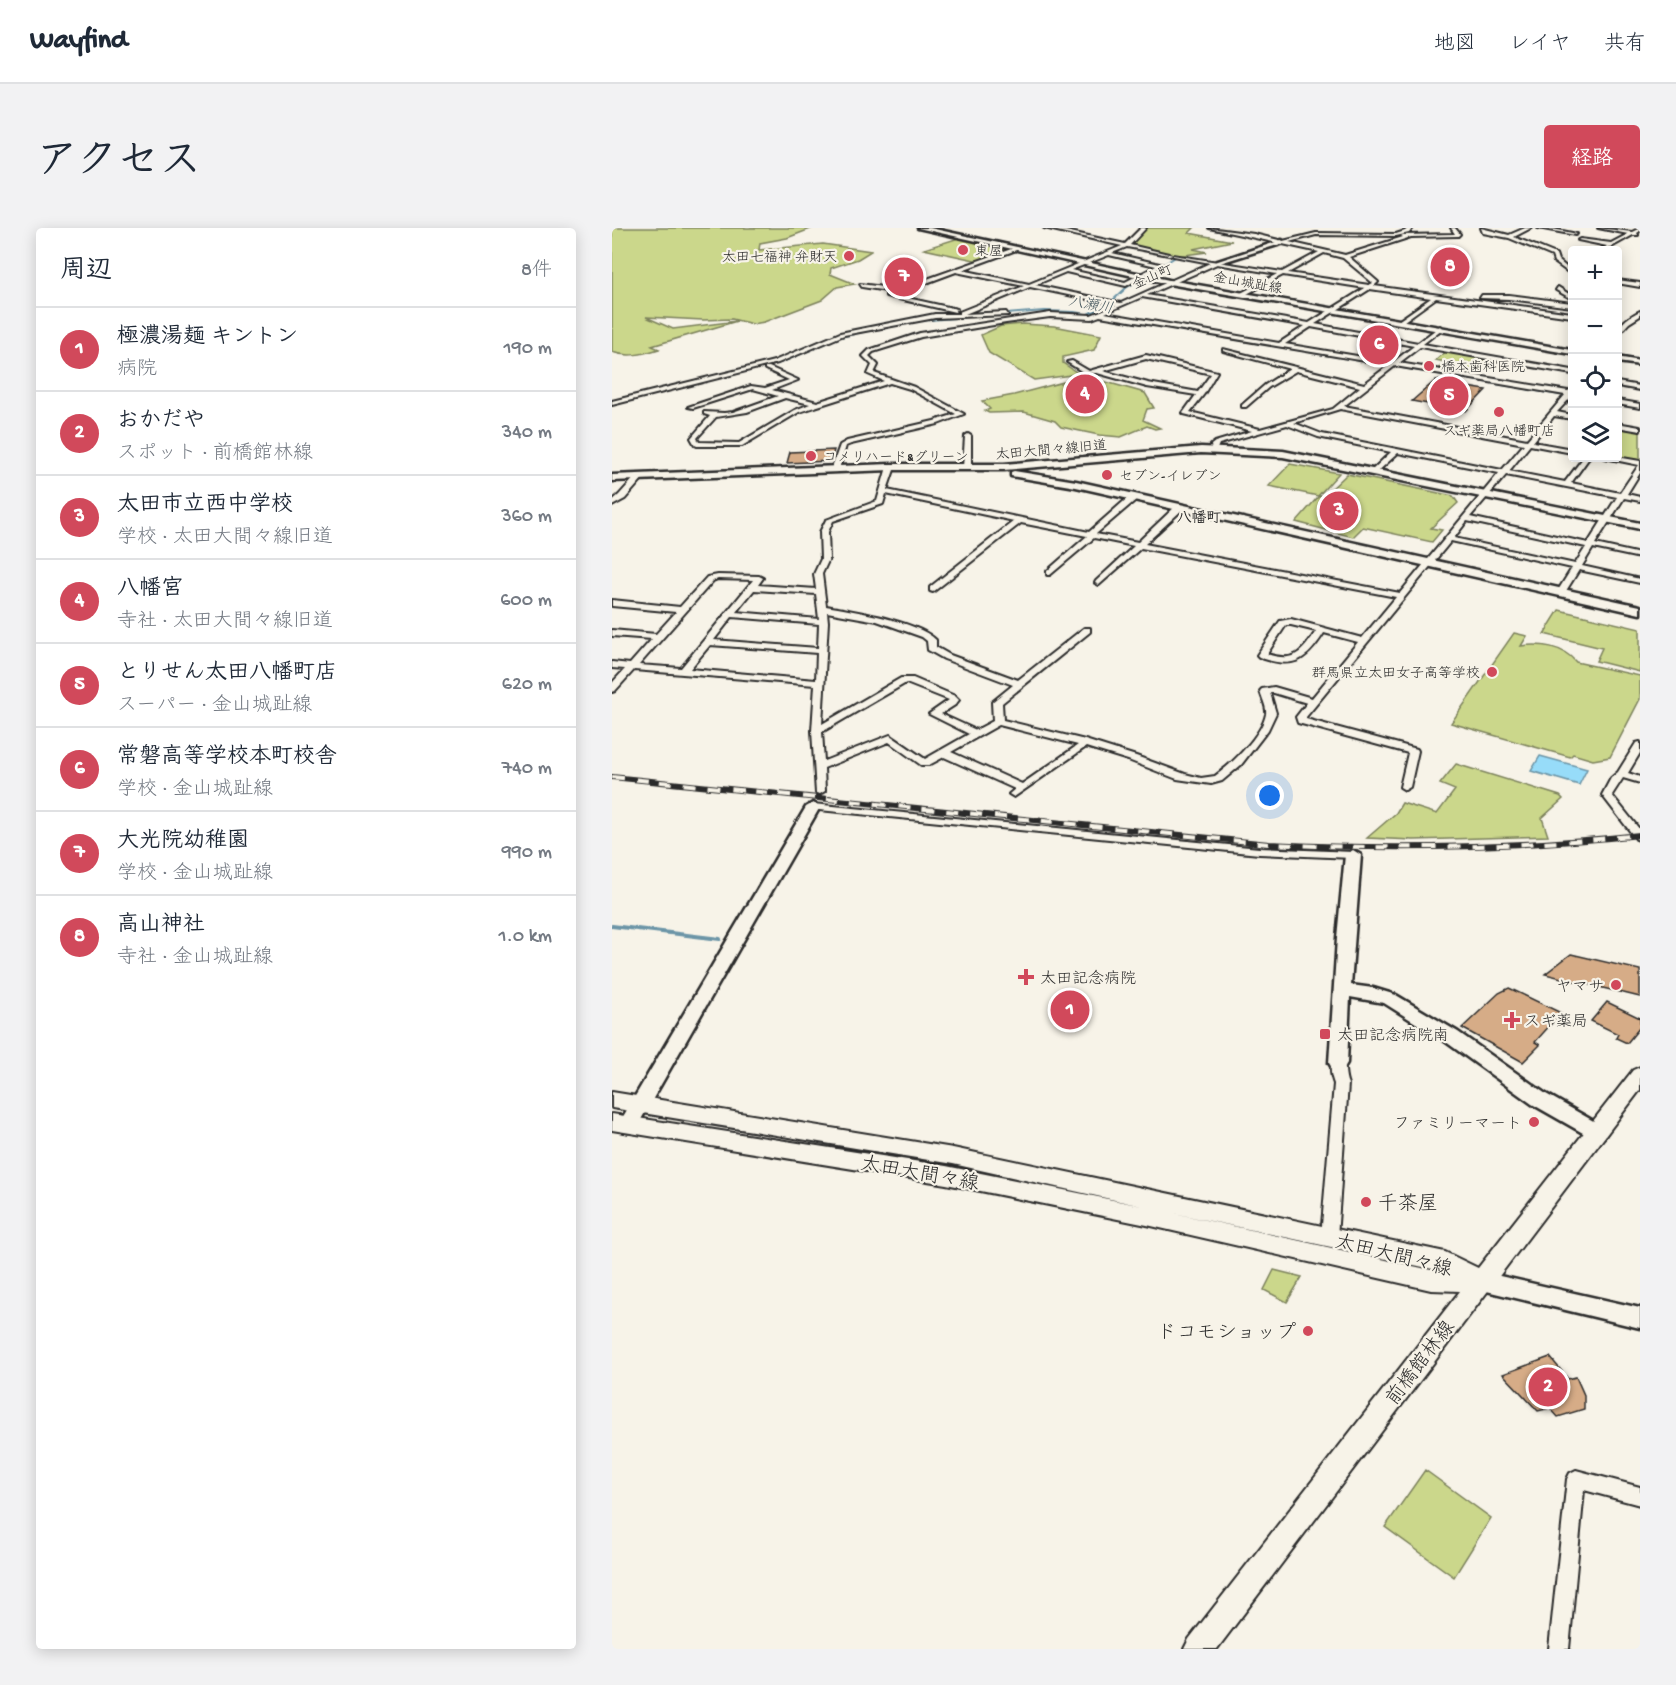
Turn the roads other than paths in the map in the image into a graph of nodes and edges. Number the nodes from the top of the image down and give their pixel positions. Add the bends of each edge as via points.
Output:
1 (921, 228) edge
2 (1046, 228) edge
3 (1070, 228) edge
4 (1144, 228) edge
5 (1211, 228) edge
6 (1411, 228) edge
7 (1453, 228) edge
8 (1483, 228) edge
9 (1529, 228) edge
10 (1540, 228) edge
11 (1600, 228) edge
12 (1640, 229) edge
13 (1060, 231) junction
14 (1633, 233) junction
15 (1575, 234) dead end
16 (1640, 234) edge
17 (1396, 235) junction
18 (1409, 237) junction
19 (1510, 237) junction
20 (1580, 240) dead end
21 (1282, 242) junction
22 (1612, 245) joint
23 (1126, 246) junction
24 (1017, 249) junction
25 (1323, 252) junction
26 (1109, 254) junction
27 (1176, 256) junction
28 (1345, 257) junction
29 (1218, 262) junction
30 (1086, 264) junction
31 (1161, 265) junction
32 (954, 270) junction
33 (1568, 270) edge
34 (1067, 271) junction
35 (1282, 273) junction
36 (1140, 276) junction
37 (1169, 282) junction
38 (1622, 282) edge
39 (862, 285) dead end
40 (1640, 285) edge
41 (1029, 286) junction
42 (1370, 287) junction
43 (1558, 288) dead end
44 (898, 291) junction
45 (1242, 294) junction
46 (1139, 295) junction
47 (1568, 295) edge
48 (1432, 297) junction
49 (1113, 303) junction
50 (1568, 304) edge
51 (1077, 309) dead end
52 (1334, 310) junction
53 (963, 312) junction
54 (1097, 312) junction
55 (1640, 313) edge
56 (1568, 314) edge
57 (955, 315) junction
58 (1400, 322) junction
59 (1622, 322) edge
60 (1627, 322) junction
61 (1640, 324) edge
62 (1311, 325) junction
63 (1440, 328) junction
64 (1622, 328) edge
65 (1239, 340) junction
66 (1279, 345) junction
67 (1419, 345) junction
68 (1568, 351) edge
69 (1622, 360) edge
70 (1070, 362) dead end
71 (1640, 363) edge
72 (1393, 366) junction
73 (767, 368) dead end
74 (1296, 368) junction
75 (1098, 371) junction
76 (1568, 371) edge
77 (889, 381) junction
78 (1622, 385) edge
79 (1366, 387) junction
80 (1640, 388) edge
81 (766, 390) junction
82 (1201, 394) junction
83 (1568, 394) edge
84 (784, 395) junction
85 (1568, 396) edge
86 (612, 403) edge
87 (1622, 403) edge
88 (816, 404) junction
89 (1244, 406) dead end
90 (1640, 406) edge
91 (1338, 407) junction
92 (1551, 413) junction
93 (713, 416) junction
94 (1568, 416) edge
95 (1287, 423) junction
96 (1622, 426) edge
97 (1640, 429) edge
98 (1261, 431) junction
99 (968, 436) dead end
100 (1530, 443) junction
101 (1214, 450) junction
102 (1568, 450) edge
103 (1396, 451) junction
104 (1622, 461) edge
105 (1583, 462) edge
106 (1640, 465) edge
107 (891, 467) junction
108 (1004, 467) junction
109 (967, 468) junction
110 (835, 470) junction
111 (1374, 472) junction
112 (1506, 472) junction
113 (640, 477) junction
114 (612, 478) edge
115 (1636, 479) edge
116 (1567, 484) junction
117 (885, 492) junction
118 (1487, 495) junction
119 (1622, 495) junction
120 (1134, 497) junction
121 (1640, 499) edge
122 (612, 504) edge
123 (1180, 507) junction
124 (1467, 519) junction
125 (1020, 520) junction
126 (1606, 520) junction
127 (1640, 526) edge
128 (1092, 535) junction
129 (1450, 539) junction
130 (1140, 545) junction
131 (1590, 546) junction
132 (1640, 556) edge
133 (1431, 563) junction
134 (1577, 567) junction
135 (1050, 573) dead end
136 (1640, 581) edge
137 (1099, 583) dead end
138 (753, 587) junction
139 (933, 589) dead end
140 (820, 592) junction
141 (1561, 592) junction
142 (1403, 596) junction
143 (612, 603) edge
144 (822, 608) junction
145 (682, 610) junction
146 (1640, 610) edge
147 (731, 614) junction
148 (824, 622) junction
149 (1088, 630) dead end
150 (1321, 630) junction
151 (612, 633) edge
152 (658, 637) junction
153 (1365, 641) junction
154 (708, 642) junction
155 (821, 651) junction
156 (612, 665) edge
157 (632, 667) junction
158 (684, 671) junction
159 (820, 683) junction
160 (1019, 684) junction
161 (612, 689) edge
162 (1314, 702) junction
163 (998, 722) junction
164 (817, 731) junction
165 (976, 734) junction
166 (1640, 745) edge
167 (1081, 747) dead end
168 (942, 752) junction
169 (819, 766) junction
170 (1622, 774) junction
171 (1640, 780) edge
172 (1405, 787) dead end
173 (817, 799) junction
174 (1640, 837) edge
175 (1353, 855) joint
176 (1342, 990) junction
177 (1338, 1063) joint
178 (1640, 1076) edge
179 (612, 1100) edge
180 (640, 1103) junction
181 (620, 1124) edge
182 (1597, 1131) junction
183 (1329, 1237) junction
184 (1482, 1281) junction
185 (1640, 1318) edge
186 (1640, 1496) edge
187 (1199, 1649) edge
188 (1559, 1649) edge

1 - 24 street, 金山城趾線
2 - 13 street
3 - 13 street
4 - 23 street
5 - 21 street
6 - 17 street
7 - 18 street via 1456,236
8 - 19 street via 1485,232
9 - 19 street
10 - 15 street
11 - 14 street
12 - 14 street
13 - 23 street
14 - 16 street
14 - 22 street
17 - 18 street
17 - 21 street via 1316,234
18 - 28 street
19 - 33 street via 1554,255
20 - 22 street
21 - 25 street
21 - 29 street
23 - 26 street
23 - 27 street
24 - 30 street, 金山城趾線
24 - 32 street
25 - 28 street
25 - 35 street
26 - 30 street
26 - 31 street
27 - 29 street
27 - 31 street
28 - 42 street via 1376,283
29 - 35 street
29 - 37 street, 金山町
30 - 34 street
30 - 36 street, 金山城趾線
31 - 36 street
32 - 41 street
32 - 44 street
34 - 36 street via 1126,284
34 - 41 street
35 - 42 street
35 - 45 street
36 - 37 street, 金山城趾線
37 - 45 street, 金山城趾線
37 - 46 street, 金山町
38 - 40 street
39 - 44 street
41 - 49 street
41 - 53 street
42 - 48 street
42 - 52 street
43 - 47 street
44 - 53 street via 888,295
45 - 52 street, 金山城趾線
46 - 49 street, 金山町
46 - 62 street
48 - 50 street via 1509,297
48 - 56 street
48 - 58 street
49 - 54 street, 金山町
51 - 57 street
52 - 58 street, 金山城趾線
52 - 62 street
53 - 57 street
54 - 65 street
54 - 77 street via 929,333 869,352 866,356 874,365 871,374
55 - 60 street
57 - 86 street via 837,335 776,362
58 - 63 street, 金山城趾線
59 - 60 street
60 - 61 street
60 - 64 street
62 - 66 street
62 - 67 street
63 - 67 street
63 - 68 street, 金山城趾線
65 - 66 street
65 - 74 street via 1225,350
66 - 72 street
67 - 72 street
67 - 76 street
69 - 71 street
70 - 75 street via 1084,372
72 - 79 street
72 - 83 street
73 - 81 street via 795,380
74 - 79 street
74 - 89 street
75 - 82 street
75 - 82 street via 1146,357 1215,373
77 - 88 street
77 - 110 street via 912,388 962,414 845,444
78 - 80 street
79 - 91 street
81 - 84 street
81 - 93 street via 753,387 691,407
82 - 98 street via 1186,413
84 - 88 street
84 - 93 street via 725,416
85 - 92 street
87 - 90 street
88 - 93 street via 740,445 697,444 694,438
91 - 95 street
91 - 100 street
92 - 94 street
92 - 100 street
95 - 98 street
95 - 103 street via 1320,436
96 - 97 street
98 - 101 street via 1217,443
99 - 109 street
100 - 102 street
100 - 112 street
101 - 108 street, 太田大間々線旧道
101 - 111 street, 太田大間々線旧道 via 1273,453
103 - 111 street
103 - 112 street
104 - 106 street
105 - 116 street
106 - 115 street
107 - 109 street, 太田大間々線旧道
107 - 110 street, 太田大間々線旧道
107 - 117 street
108 - 109 street, 太田大間々線旧道
108 - 120 street via 1010,473
110 - 113 street, 太田大間々線旧道
111 - 118 street, 太田大間々線旧道
112 - 116 street
112 - 118 street
113 - 114 street, 太田大間々線旧道
113 - 122 street
115 - 119 street
116 - 119 street
117 - 125 street
117 - 140 street via 878,504 827,523 825,559 818,574
118 - 124 street
118 - 126 street, 太田大間々線旧道
119 - 121 street
119 - 126 street
120 - 123 street
120 - 128 street
123 - 130 street
123 - 133 street
124 - 129 street
124 - 131 street
125 - 128 street
125 - 139 street
126 - 127 street, 太田大間々線旧道
126 - 131 street
128 - 130 street
128 - 135 street
129 - 133 street
129 - 134 street
130 - 137 street
130 - 142 street
131 - 132 street
131 - 134 street
133 - 141 street
133 - 142 street
134 - 136 street
134 - 141 street
138 - 140 street
138 - 145 street via 759,578 715,577
138 - 147 street
140 - 144 street
141 - 146 street
142 - 153 street
143 - 145 street
144 - 148 street
144 - 160 street via 879,619 925,635 932,640 931,648 947,657
145 - 152 street
147 - 148 street
147 - 154 street
148 - 155 street
149 - 160 street
150 - 150 street via 1283,623 1262,655 1297,660
150 - 153 street
151 - 152 street
152 - 157 street
153 - 162 street
154 - 155 street
154 - 158 street
155 - 159 street
156 - 157 street
157 - 158 street
157 - 161 street
158 - 159 street
159 - 164 street
160 - 163 street via 997,702
162 - 163 street via 1265,691 1269,718 1233,768 1218,780 1210,781 1050,732
162 - 172 street via 1301,721 1413,751
163 - 165 street
164 - 165 street via 910,680 952,698 952,703 934,714
164 - 169 street
165 - 168 street
166 - 170 street
167 - 168 street via 1018,791
168 - 169 street via 925,763 890,738
169 - 173 street
170 - 171 street
170 - 174 street via 1607,795
173 - 175 street via 1259,852
173 - 180 street
175 - 176 street
176 - 177 street
176 - 182 street via 1373,994 1409,1010 1539,1099
177 - 183 street via 1341,1084
178 - 182 main road, 前橋館林線
179 - 180 main road, 太田大間々線
180 - 181 street
180 - 183 main road, 太田大間々線 via 953,1156
181 - 184 main road, 太田大間々線 via 946,1175 1431,1280
182 - 184 main road, 前橋館林線
183 - 184 main road, 太田大間々線 via 1445,1262
184 - 185 street
184 - 187 main road, 前橋館林線
186 - 188 street via 1576,1479

